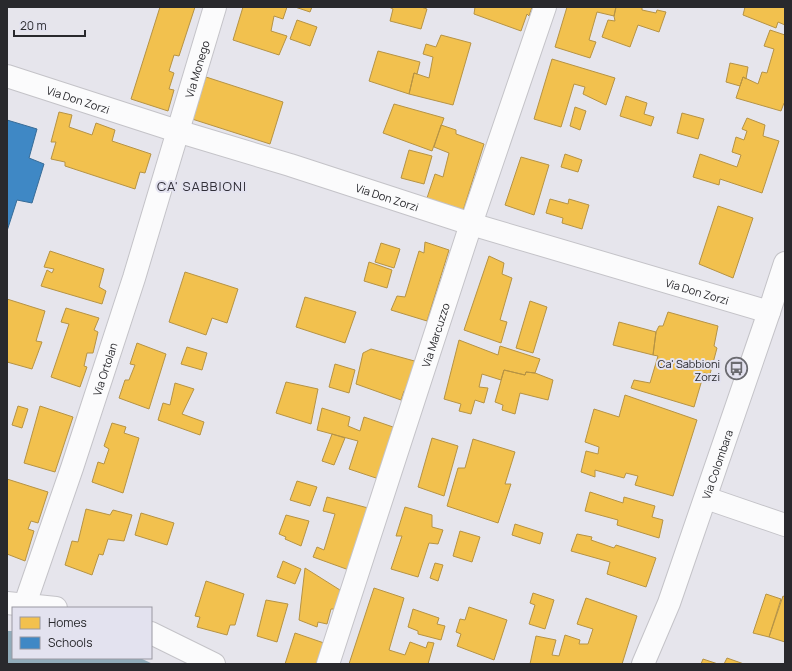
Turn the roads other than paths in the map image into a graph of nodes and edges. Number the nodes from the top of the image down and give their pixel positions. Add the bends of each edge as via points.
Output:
1 (215, 7) edge
2 (545, 7) edge
3 (7, 76) edge
4 (177, 131) junction
5 (471, 224) junction
6 (785, 262) edge
7 (769, 312) junction
8 (706, 498) junction
9 (785, 525) edge
10 (16, 603) edge
11 (48, 607) edge
12 (152, 633) edge
13 (214, 664) edge
14 (328, 664) edge
15 (643, 664) edge

1 - 4 street, Via Monego
2 - 5 street, Via Marcuzzo
3 - 4 street, Via Don Zorzi
4 - 5 street, Via Don Zorzi
4 - 10 street, Via Ortolan via 134,278 72,468
5 - 7 street, Via Don Zorzi
5 - 14 street, Via Marcuzzo
6 - 7 street, Via Colombara
7 - 8 street, Via Colombara
8 - 9 street
8 - 15 street, Via Colombara via 669,603
10 - 11 street
12 - 13 street

